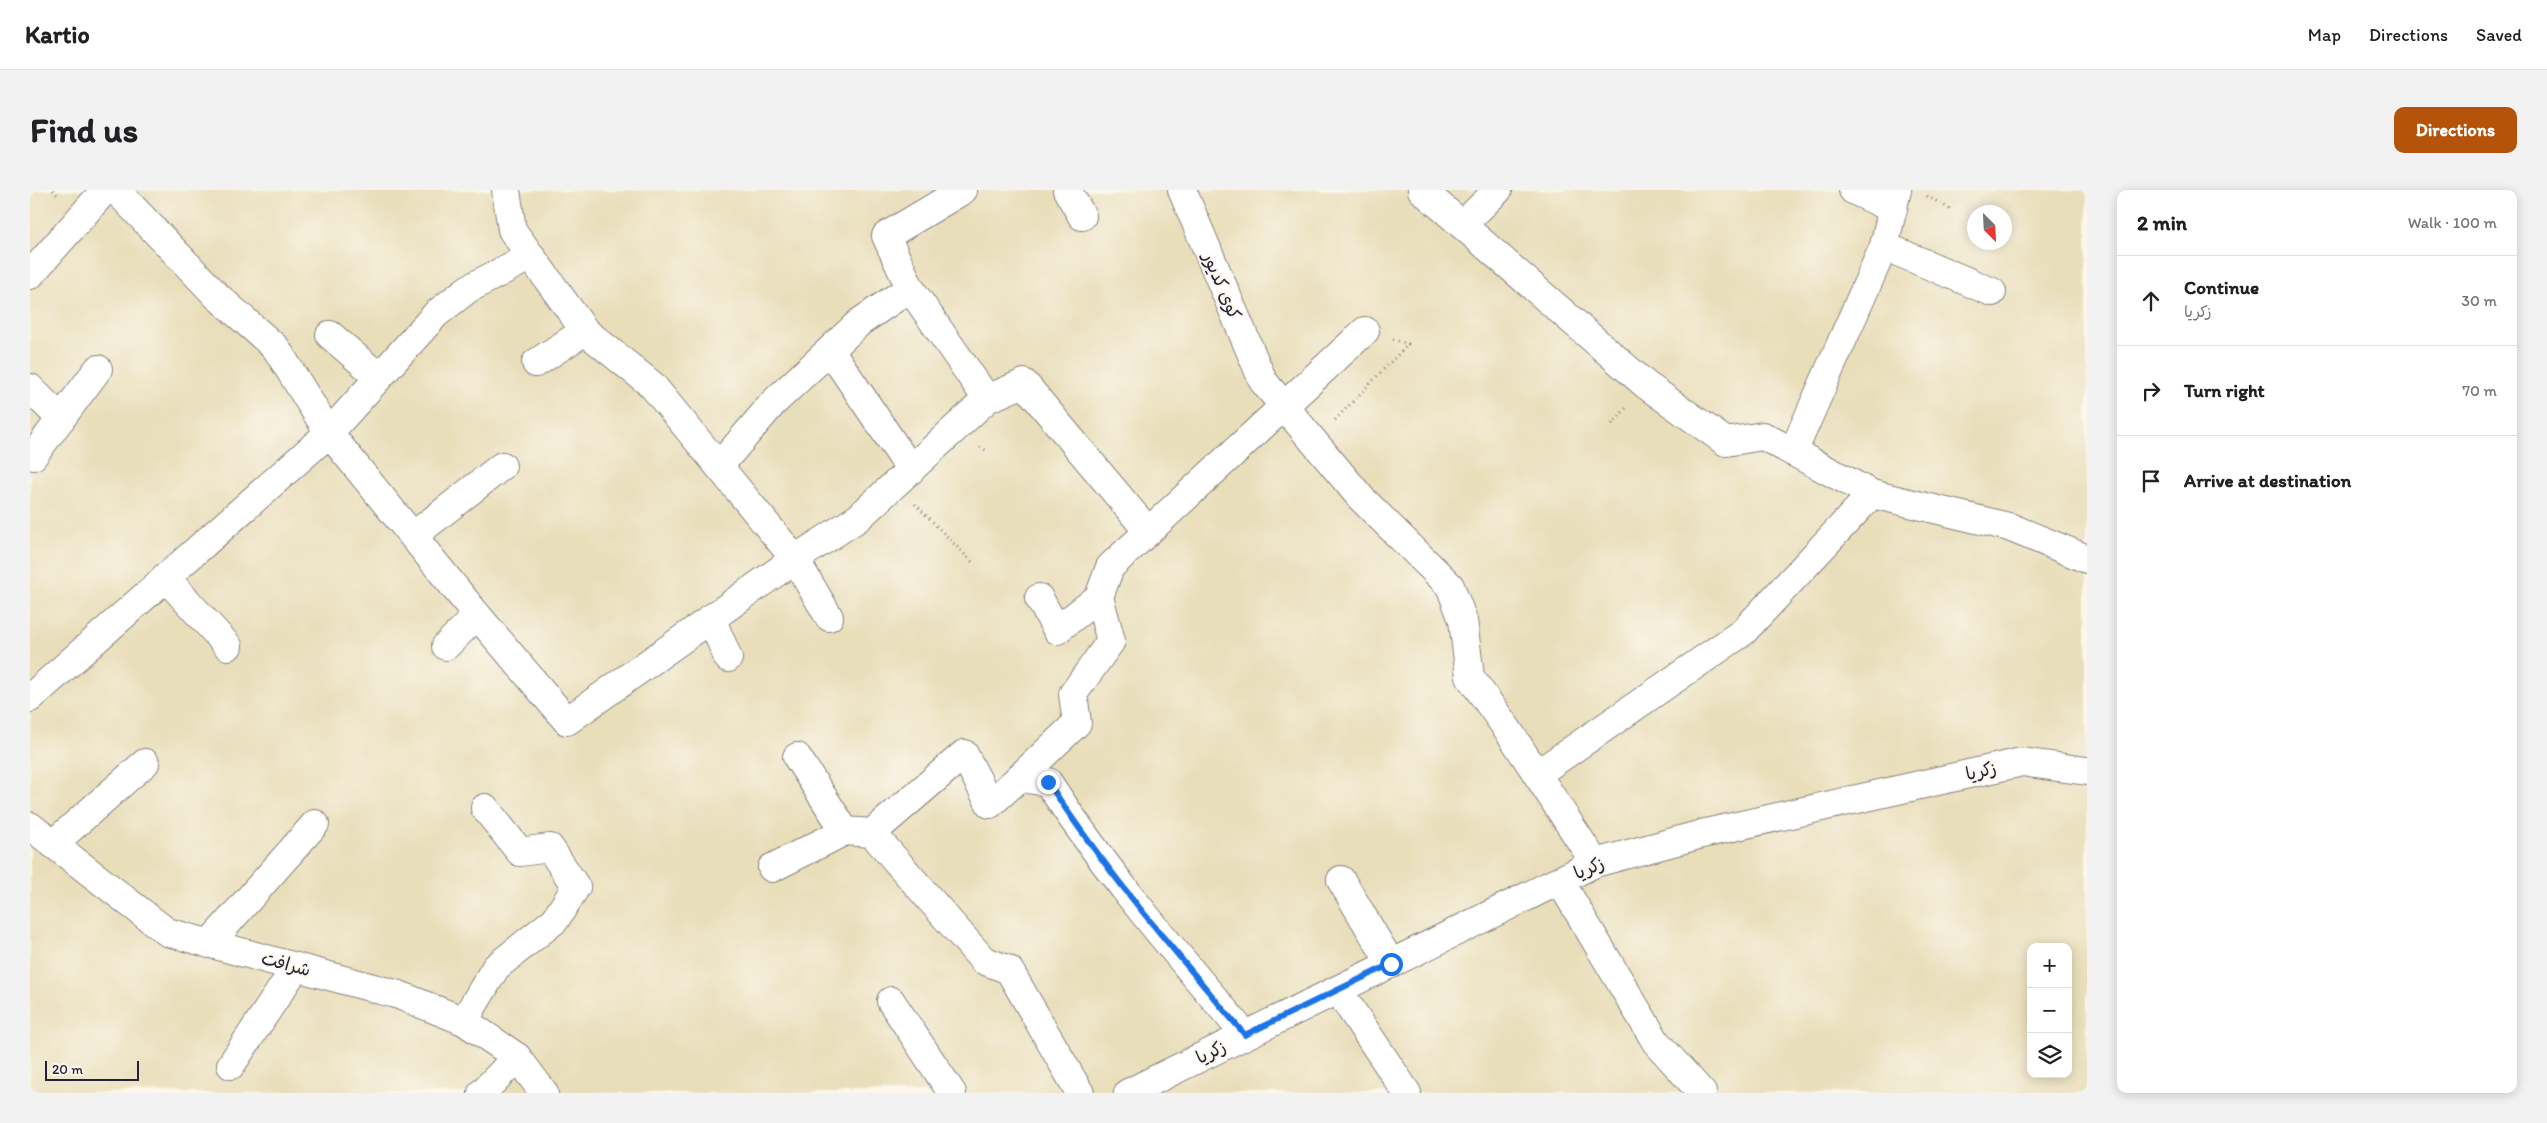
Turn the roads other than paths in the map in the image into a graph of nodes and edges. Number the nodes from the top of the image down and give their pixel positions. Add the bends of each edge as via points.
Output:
1 (105, 190) edge
2 (116, 190) edge
3 (506, 190) edge
4 (963, 190) edge
5 (1067, 190) edge
6 (1182, 190) edge
7 (1422, 190) edge
8 (1498, 190) edge
9 (1853, 190) edge
10 (1904, 198) edge
11 (1082, 216) dead end
12 (1462, 225) junction
13 (1884, 246) junction
14 (531, 256) junction
15 (30, 275) edge
16 (910, 288) junction
17 (1992, 292) dead end
18 (585, 331) junction
19 (1365, 331) road end
20 (330, 335) dead end
21 (830, 350) junction
22 (536, 363) dead end
23 (98, 369) dead end
24 (379, 377) junction
25 (30, 388) edge
26 (987, 399) junction
27 (1283, 405) junction
28 (61, 419) junction
29 (329, 432) junction
30 (1793, 452) junction
31 (33, 456) dead end
32 (502, 466) dead end
33 (719, 466) junction
34 (903, 477) junction
35 (1872, 494) junction
36 (1147, 530) junction
37 (413, 536) junction
38 (795, 559) junction
39 (2087, 559) edge
40 (165, 577) junction
41 (1099, 597) junction
42 (1039, 598) dead end
43 (477, 615) junction
44 (829, 617) dead end
45 (711, 618) junction
46 (228, 646) dead end
47 (446, 646) dead end
48 (728, 658) dead end
49 (30, 698) edge
50 (797, 757) dead end
51 (145, 763) dead end
52 (2087, 771) edge
53 (1537, 774) junction
54 (1019, 778) junction
55 (485, 808) dead end
56 (314, 824) dead end
57 (30, 826) edge
58 (845, 831) junction
59 (872, 833) junction
60 (54, 844) junction
61 (1595, 863) junction
62 (772, 868) dead end
63 (1341, 880) dead end
64 (1560, 880) junction
65 (209, 944) junction
66 (1391, 964) junction
67 (296, 967) junction
68 (1338, 990) junction
69 (891, 1001) dead end
70 (464, 1021) junction
71 (1245, 1035) junction
72 (517, 1057) junction
73 (230, 1065) dead end
74 (482, 1093) edge
75 (544, 1093) edge
76 (952, 1093) edge
77 (1080, 1093) edge
78 (1128, 1093) edge
79 (1407, 1093) edge
80 (1702, 1093) edge

1 - 15 street
2 - 29 street via 218,296 276,348
3 - 14 street via 512,230
4 - 16 street via 886,236
5 - 11 street
6 - 27 street, کوی کدیور via 1263,382
7 - 12 street
8 - 12 street
9 - 10 street
10 - 13 street
12 - 30 street via 1646,384 1726,442 1763,436
13 - 17 street
13 - 30 street
14 - 18 street
14 - 24 street via 468,289 436,314
16 - 21 street via 860,322
16 - 26 street
18 - 22 street
18 - 33 street via 652,385
19 - 27 street
20 - 24 street
21 - 33 street via 774,402
21 - 34 street
23 - 28 street
24 - 29 street
25 - 28 street
26 - 34 street
26 - 36 street via 1024,383
27 - 36 street
27 - 53 street, کوی کدیور via 1361,498 1450,586 1463,620 1470,678
28 - 31 street
29 - 37 street
29 - 40 street
30 - 35 street
32 - 37 street
33 - 38 street
34 - 38 street via 858,518
35 - 39 street via 2009,527
35 - 53 street via 1743,632
36 - 41 street via 1110,567
37 - 43 street
38 - 44 street
38 - 45 street
40 - 46 street
40 - 49 street
41 - 42 street via 1057,630
41 - 54 street via 1112,640 1073,694 1077,723
43 - 45 street via 566,720
43 - 47 street
45 - 48 street
50 - 58 street
51 - 60 street
52 - 61 street, زکریا via 2022,762 1706,833
53 - 61 street, کوی کدیور
54 - 59 street via 990,804 964,754
54 - 71 street via 1048,782 1077,827 1147,918
55 - 70 street via 520,852 550,848 576,887 556,920 496,967
56 - 65 street
57 - 60 street, شرافت
58 - 59 street
58 - 62 street
59 - 77 street via 983,960 1009,970
60 - 65 street, شرافت via 167,932
61 - 64 street, زکریا
63 - 66 street
64 - 66 street, زکریا
64 - 80 street via 1656,1042
65 - 67 street, شرافت
66 - 68 street, زکریا
67 - 70 street, شرافت via 399,995
67 - 73 street
68 - 71 street, زکریا
68 - 79 street
69 - 76 street
70 - 72 street, شرافت
71 - 78 street, زکریا
72 - 74 street
72 - 75 street, شرافت

